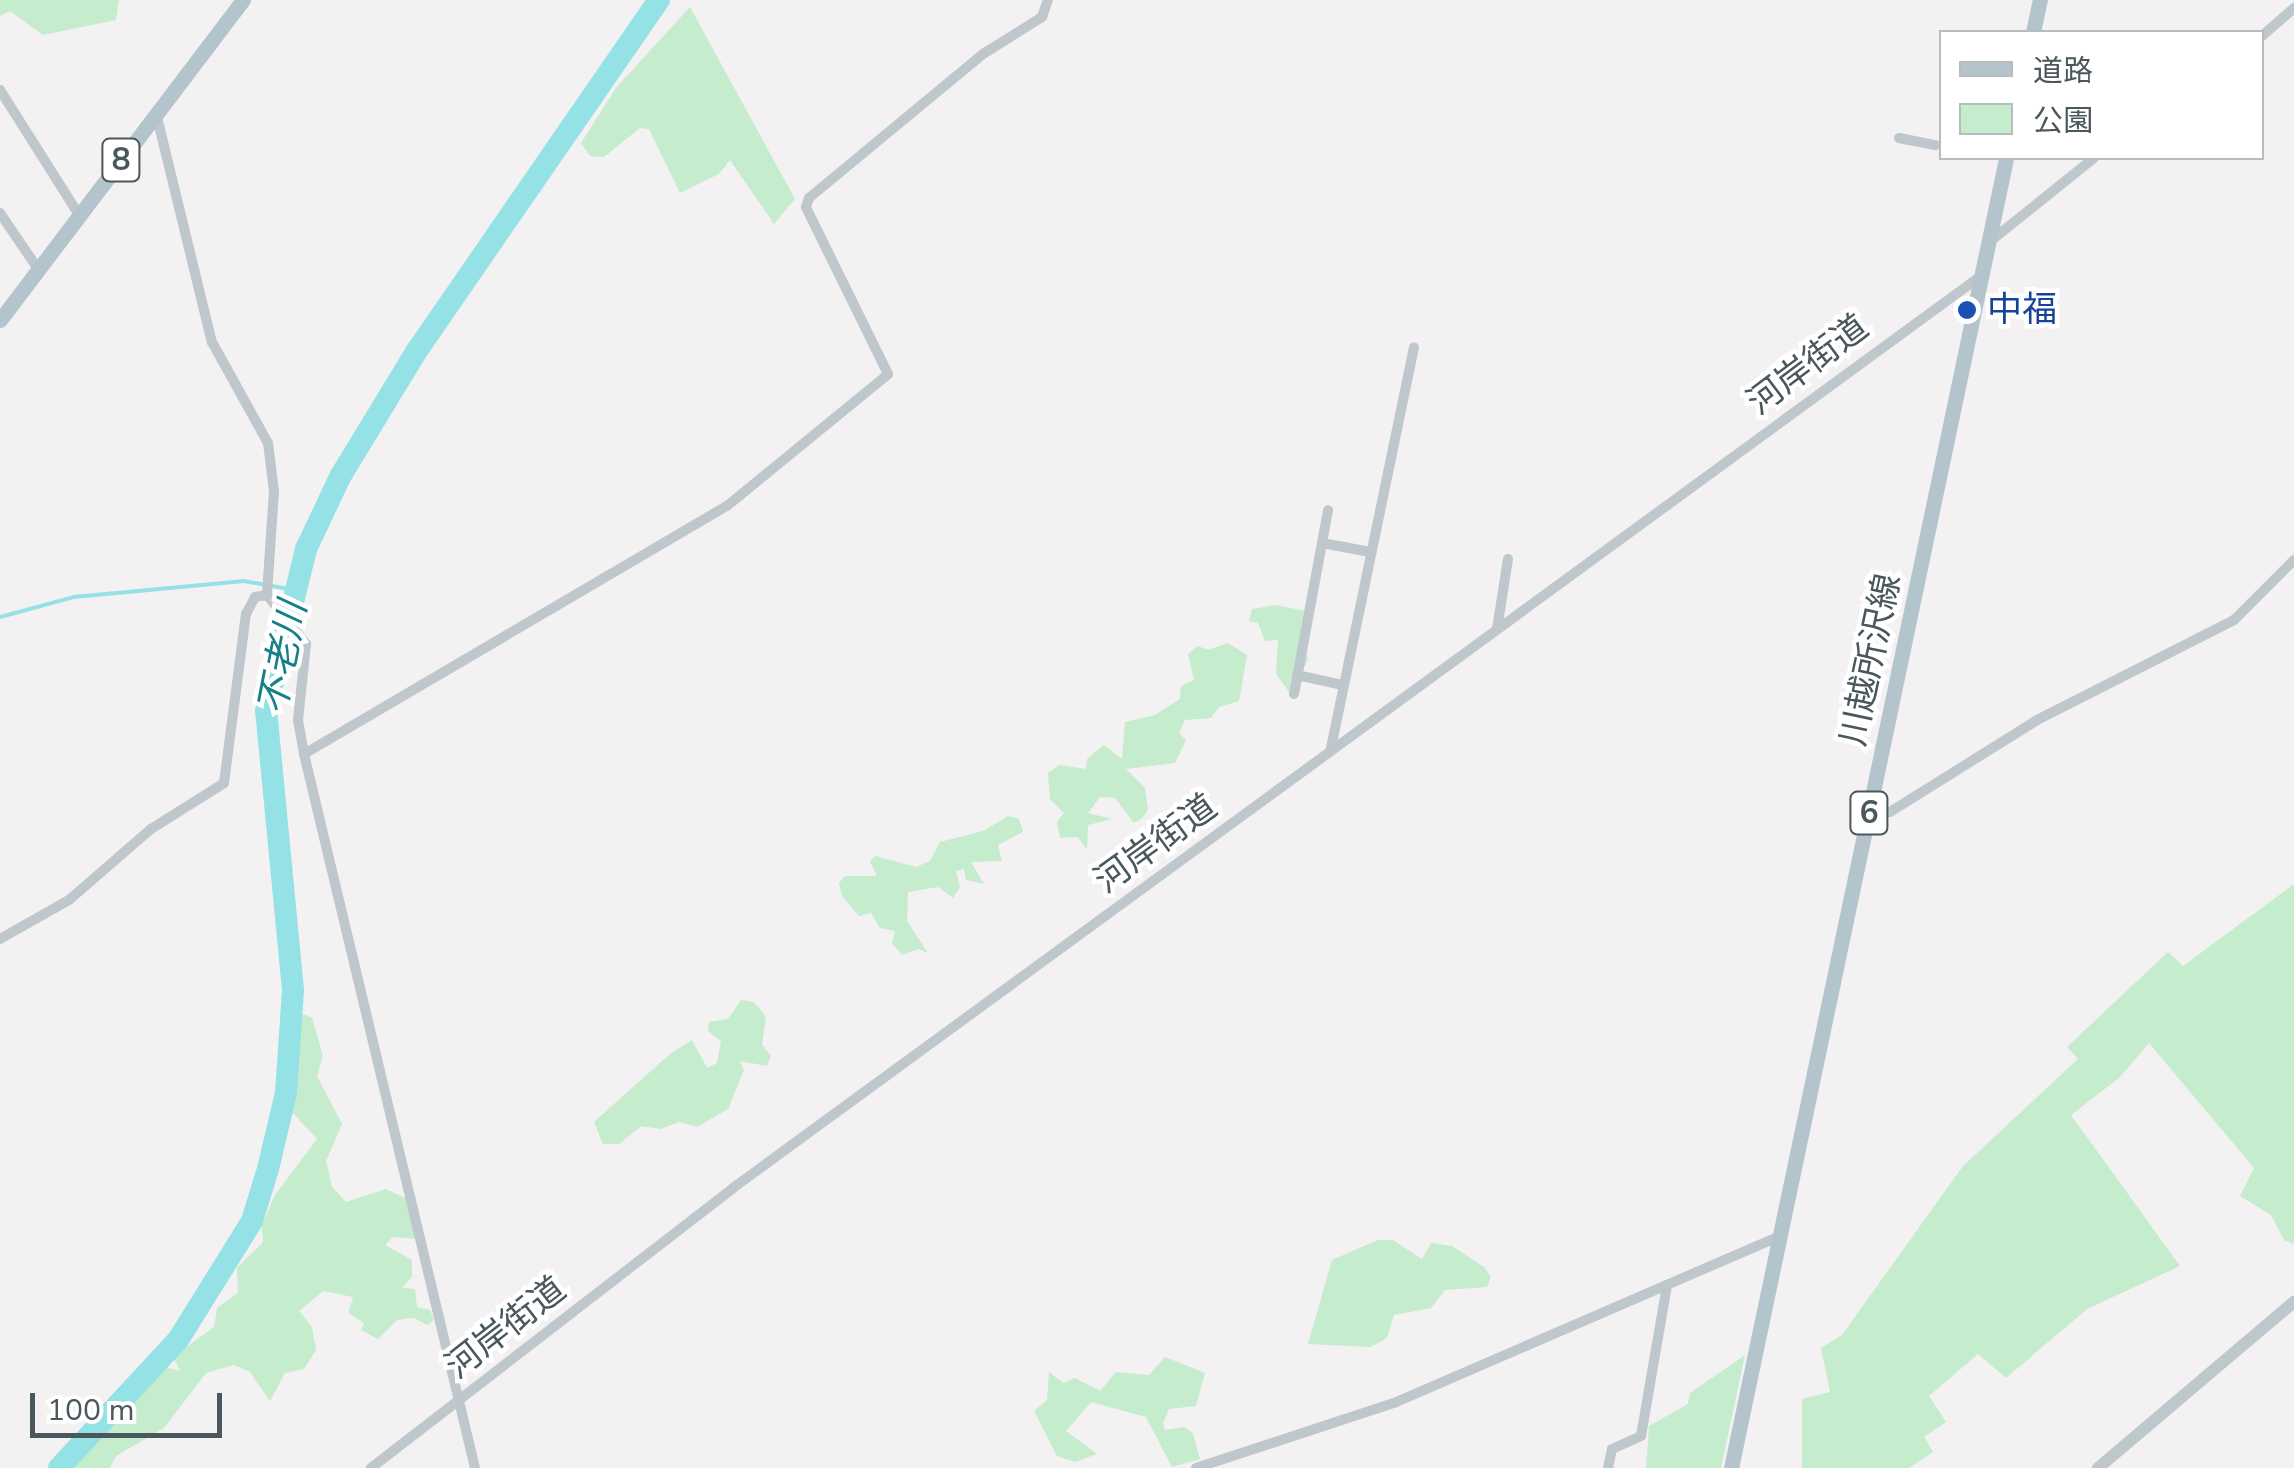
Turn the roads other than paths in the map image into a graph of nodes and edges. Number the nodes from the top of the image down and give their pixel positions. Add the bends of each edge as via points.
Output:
1 (243, 0) edge
2 (1048, 0) edge
3 (2040, 0) edge
4 (2294, 8) edge
5 (2033, 30) edge
6 (2264, 34) edge
7 (0, 90) edge
8 (156, 113) junction
9 (1898, 138) dead end
10 (1934, 145) dead end
11 (2006, 160) edge
12 (2092, 160) edge
13 (0, 213) edge
14 (79, 215) junction
15 (1988, 244) junction
16 (38, 269) junction
17 (1981, 276) junction
18 (0, 320) edge
19 (1414, 348) dead end
20 (1328, 510) dead end
21 (1322, 543) junction
22 (1370, 552) junction
23 (1508, 559) dead end
24 (2294, 560) edge
25 (267, 595) junction
26 (1496, 629) junction
27 (1296, 675) junction
28 (1342, 685) junction
29 (1294, 694) dead end
30 (1331, 750) junction
31 (304, 754) junction
32 (1868, 814) junction
33 (0, 939) edge
34 (1780, 1236) junction
35 (1667, 1285) junction
36 (2294, 1302) edge
37 (458, 1400) junction
38 (371, 1468) edge
39 (475, 1468) edge
40 (1196, 1468) edge
41 (1608, 1468) edge
42 (1731, 1468) edge
43 (2098, 1468) edge

1 - 8 main road, 8
2 - 31 street via 1042,17 974,61 809,198 806,207 888,374 727,506
3 - 5 main road
4 - 6 street
7 - 14 street
8 - 14 main road, 8
8 - 25 street via 212,342 268,443 274,491
9 - 10 street
11 - 15 main road, 川越所沢線 / 6
12 - 15 street
13 - 16 street
14 - 16 main road, 8
15 - 17 main road, 川越所沢線 / 6
16 - 18 main road, 8
17 - 26 street, 河岸街道
17 - 32 main road, 川越所沢線 / 6
19 - 22 street
20 - 21 street
21 - 22 street
21 - 27 street
22 - 28 street
23 - 26 street
24 - 32 street via 2234,620 2037,720 1890,812
25 - 31 street via 302,636 298,720
25 - 33 street via 255,597 246,614 224,783 151,829 69,900
26 - 30 street, 河岸街道
27 - 28 street
27 - 29 street
28 - 30 street
30 - 37 street, 河岸街道
31 - 37 street
32 - 34 main road, 川越所沢線 / 6
34 - 35 street
34 - 42 main road, 川越所沢線 / 6
35 - 40 street via 1410,1396
35 - 41 street via 1641,1436 1612,1449
36 - 43 street
37 - 38 street, 河岸街道
37 - 39 street

